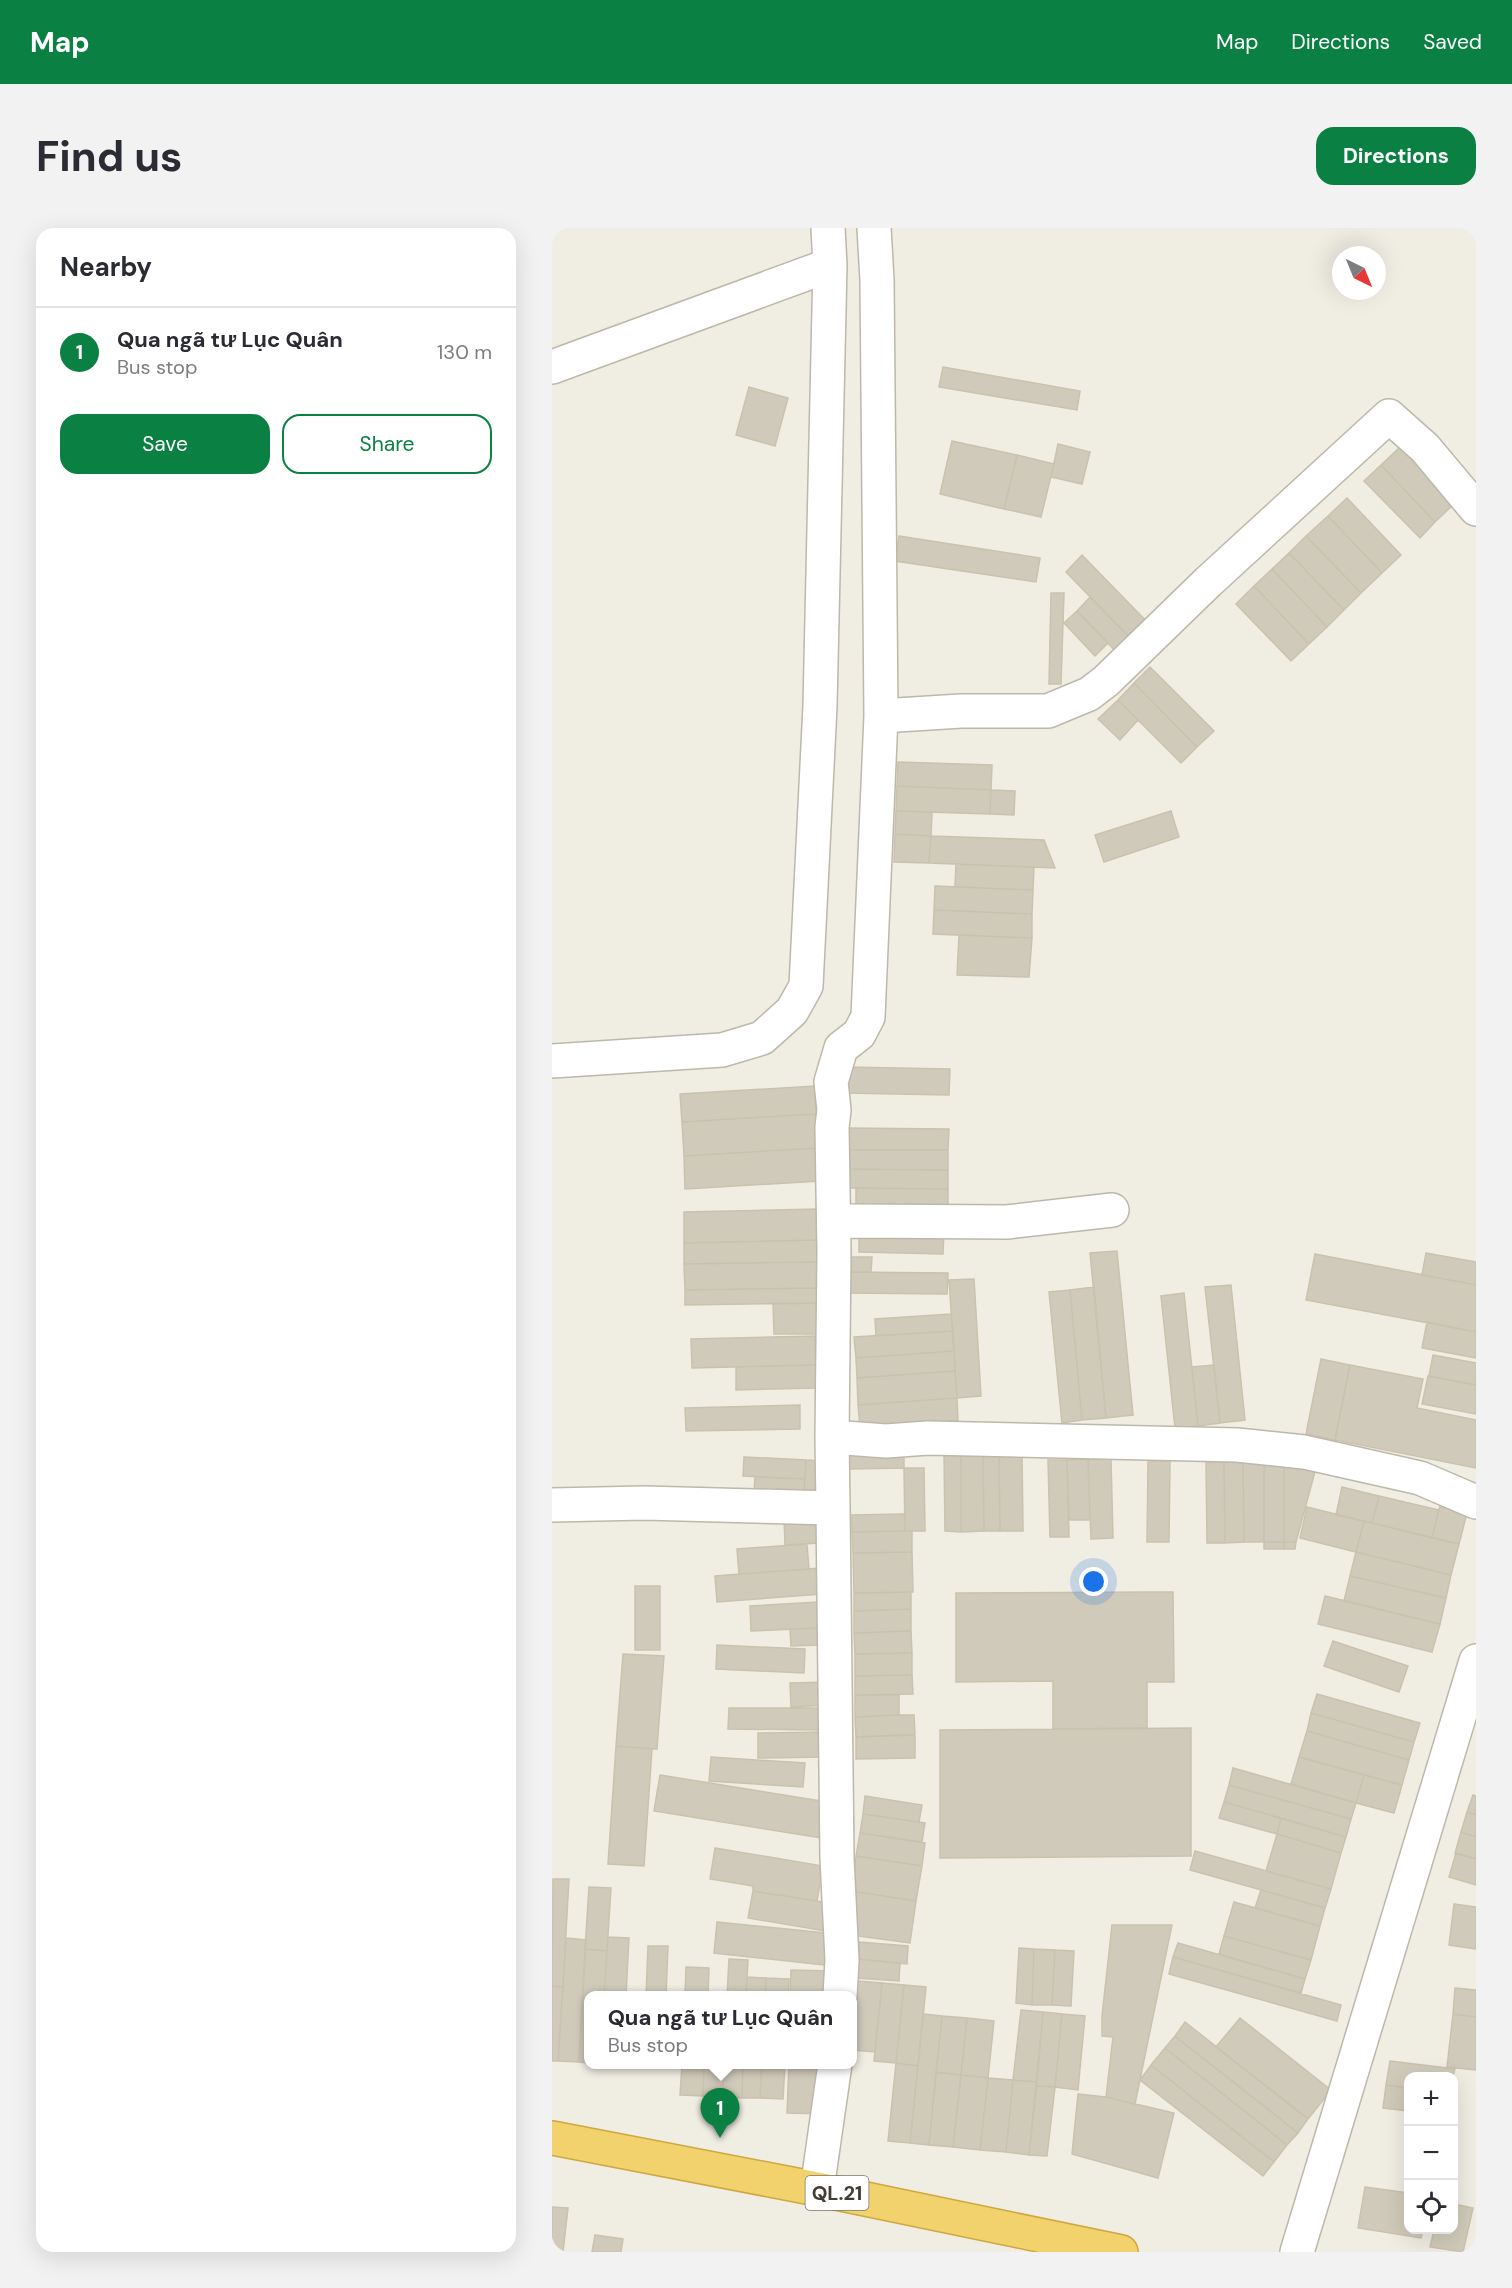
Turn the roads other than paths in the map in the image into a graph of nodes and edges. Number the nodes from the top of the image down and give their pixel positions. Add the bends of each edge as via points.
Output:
1 (828, 228) edge
2 (874, 228) edge
3 (830, 265) junction
4 (552, 367) edge
5 (1476, 509) edge
6 (881, 716) junction
7 (552, 1061) edge
8 (1112, 1210) dead end
9 (834, 1222) junction
10 (832, 1437) junction
11 (1476, 1502) edge
12 (552, 1504) edge
13 (833, 1508) junction
14 (1476, 1661) edge
15 (840, 1991) edge
16 (834, 2069) edge
17 (552, 2138) edge
18 (817, 2188) junction
19 (1121, 2252) edge
20 (1297, 2252) edge

1 - 3 street
2 - 6 street
3 - 4 street
3 - 7 street via 820,706 806,986 792,1011 762,1038 722,1050
5 - 6 street via 1425,448 1389,416 1089,694 1048,711
6 - 9 street via 868,1017 859,1034 842,1048 831,1082
8 - 9 street via 1007,1222
9 - 10 street
10 - 11 street via 1237,1445 1304,1452 1420,1478
10 - 13 street
12 - 13 street
13 - 15 street
14 - 20 street
16 - 18 street
17 - 18 highway, QL.21
18 - 19 highway, QL.21

